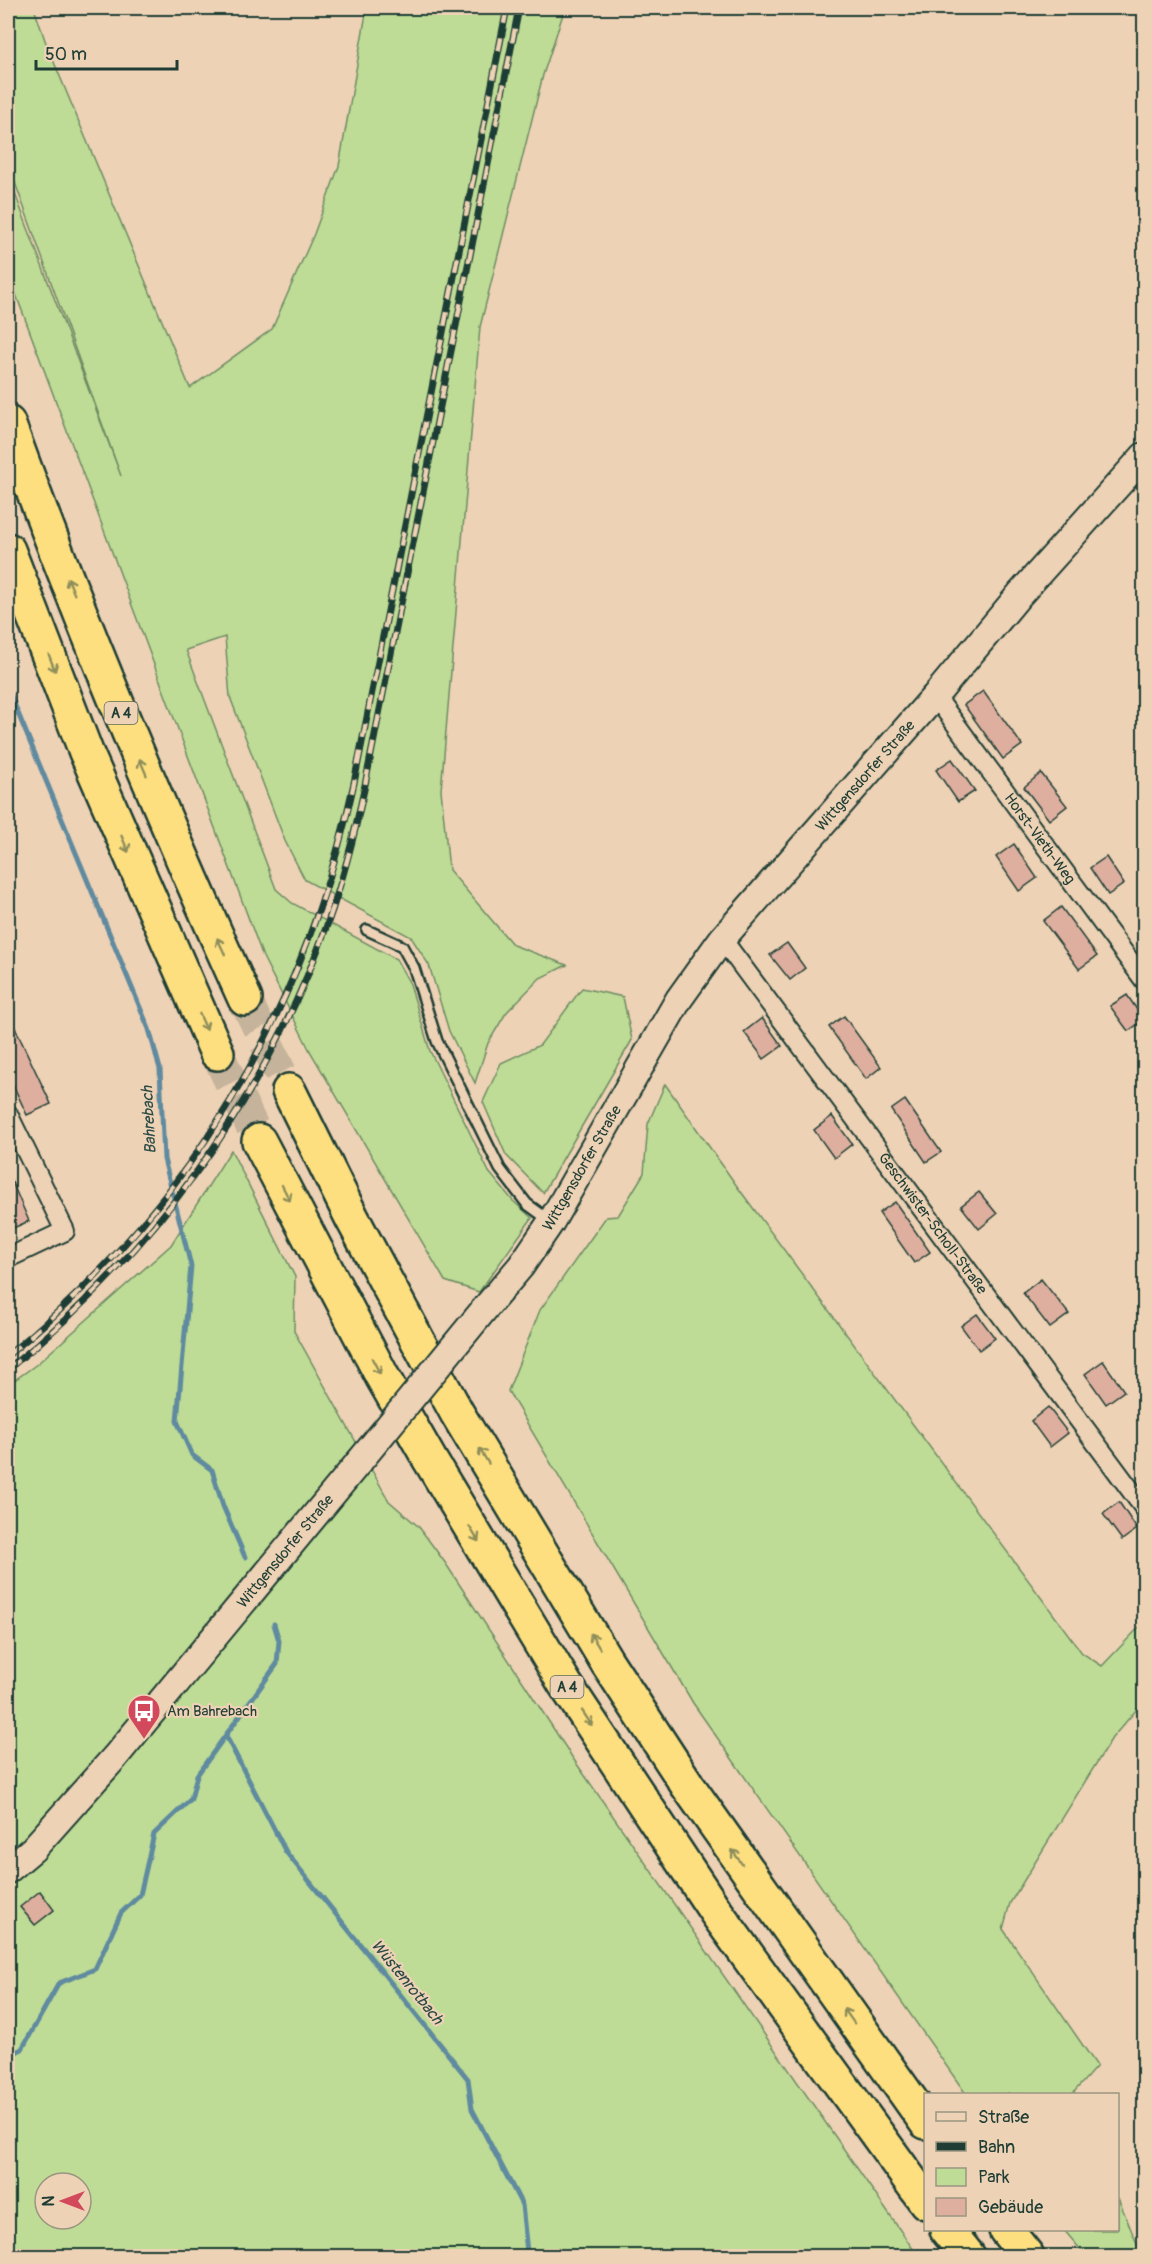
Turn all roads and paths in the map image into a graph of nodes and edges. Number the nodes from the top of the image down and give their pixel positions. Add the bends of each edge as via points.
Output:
1 (8, 423) edge
2 (1142, 466) edge
3 (8, 550) edge
4 (936, 696) junction
5 (367, 930) dead end
6 (722, 939) junction
7 (1144, 980) edge
8 (245, 999) tunnel mouth
9 (217, 1053) tunnel mouth
10 (289, 1091) tunnel mouth
11 (8, 1114) edge
12 (259, 1141) tunnel mouth
13 (551, 1222) junction
14 (8, 1258) edge
15 (1144, 1508) edge
16 (8, 1870) edge
17 (924, 2119) edge
18 (924, 2199) edge
19 (949, 2231) edge
20 (1008, 2231) edge
21 (968, 2256) edge
22 (1027, 2256) edge

8 -> 1 highway, A 4 via 127,729
2 - 4 street, Wittgensdorfer Straße via 1020,594
3 -> 9 highway via 91,763
4 - 6 street, Wittgensdorfer Straße
4 - 7 street, Horst-Vieth-Weg
5 - 13 lane via 402,946 414,968 437,1041 500,1169 527,1204
6 - 13 street, Wittgensdorfer Straße via 679,999
6 - 15 street, Geschwister-Scholl-Straße
17 -> 10 highway via 688,1786 607,1662 457,1413
11 - 14 street via 65,1231
12 -> 18 highway, A 4 via 382,1376 565,1684 716,1912
13 - 16 street, Wittgensdorfer Straße, bridge via 520,1266 115,1757 33,1849
19 - 21 highway
20 - 22 highway

